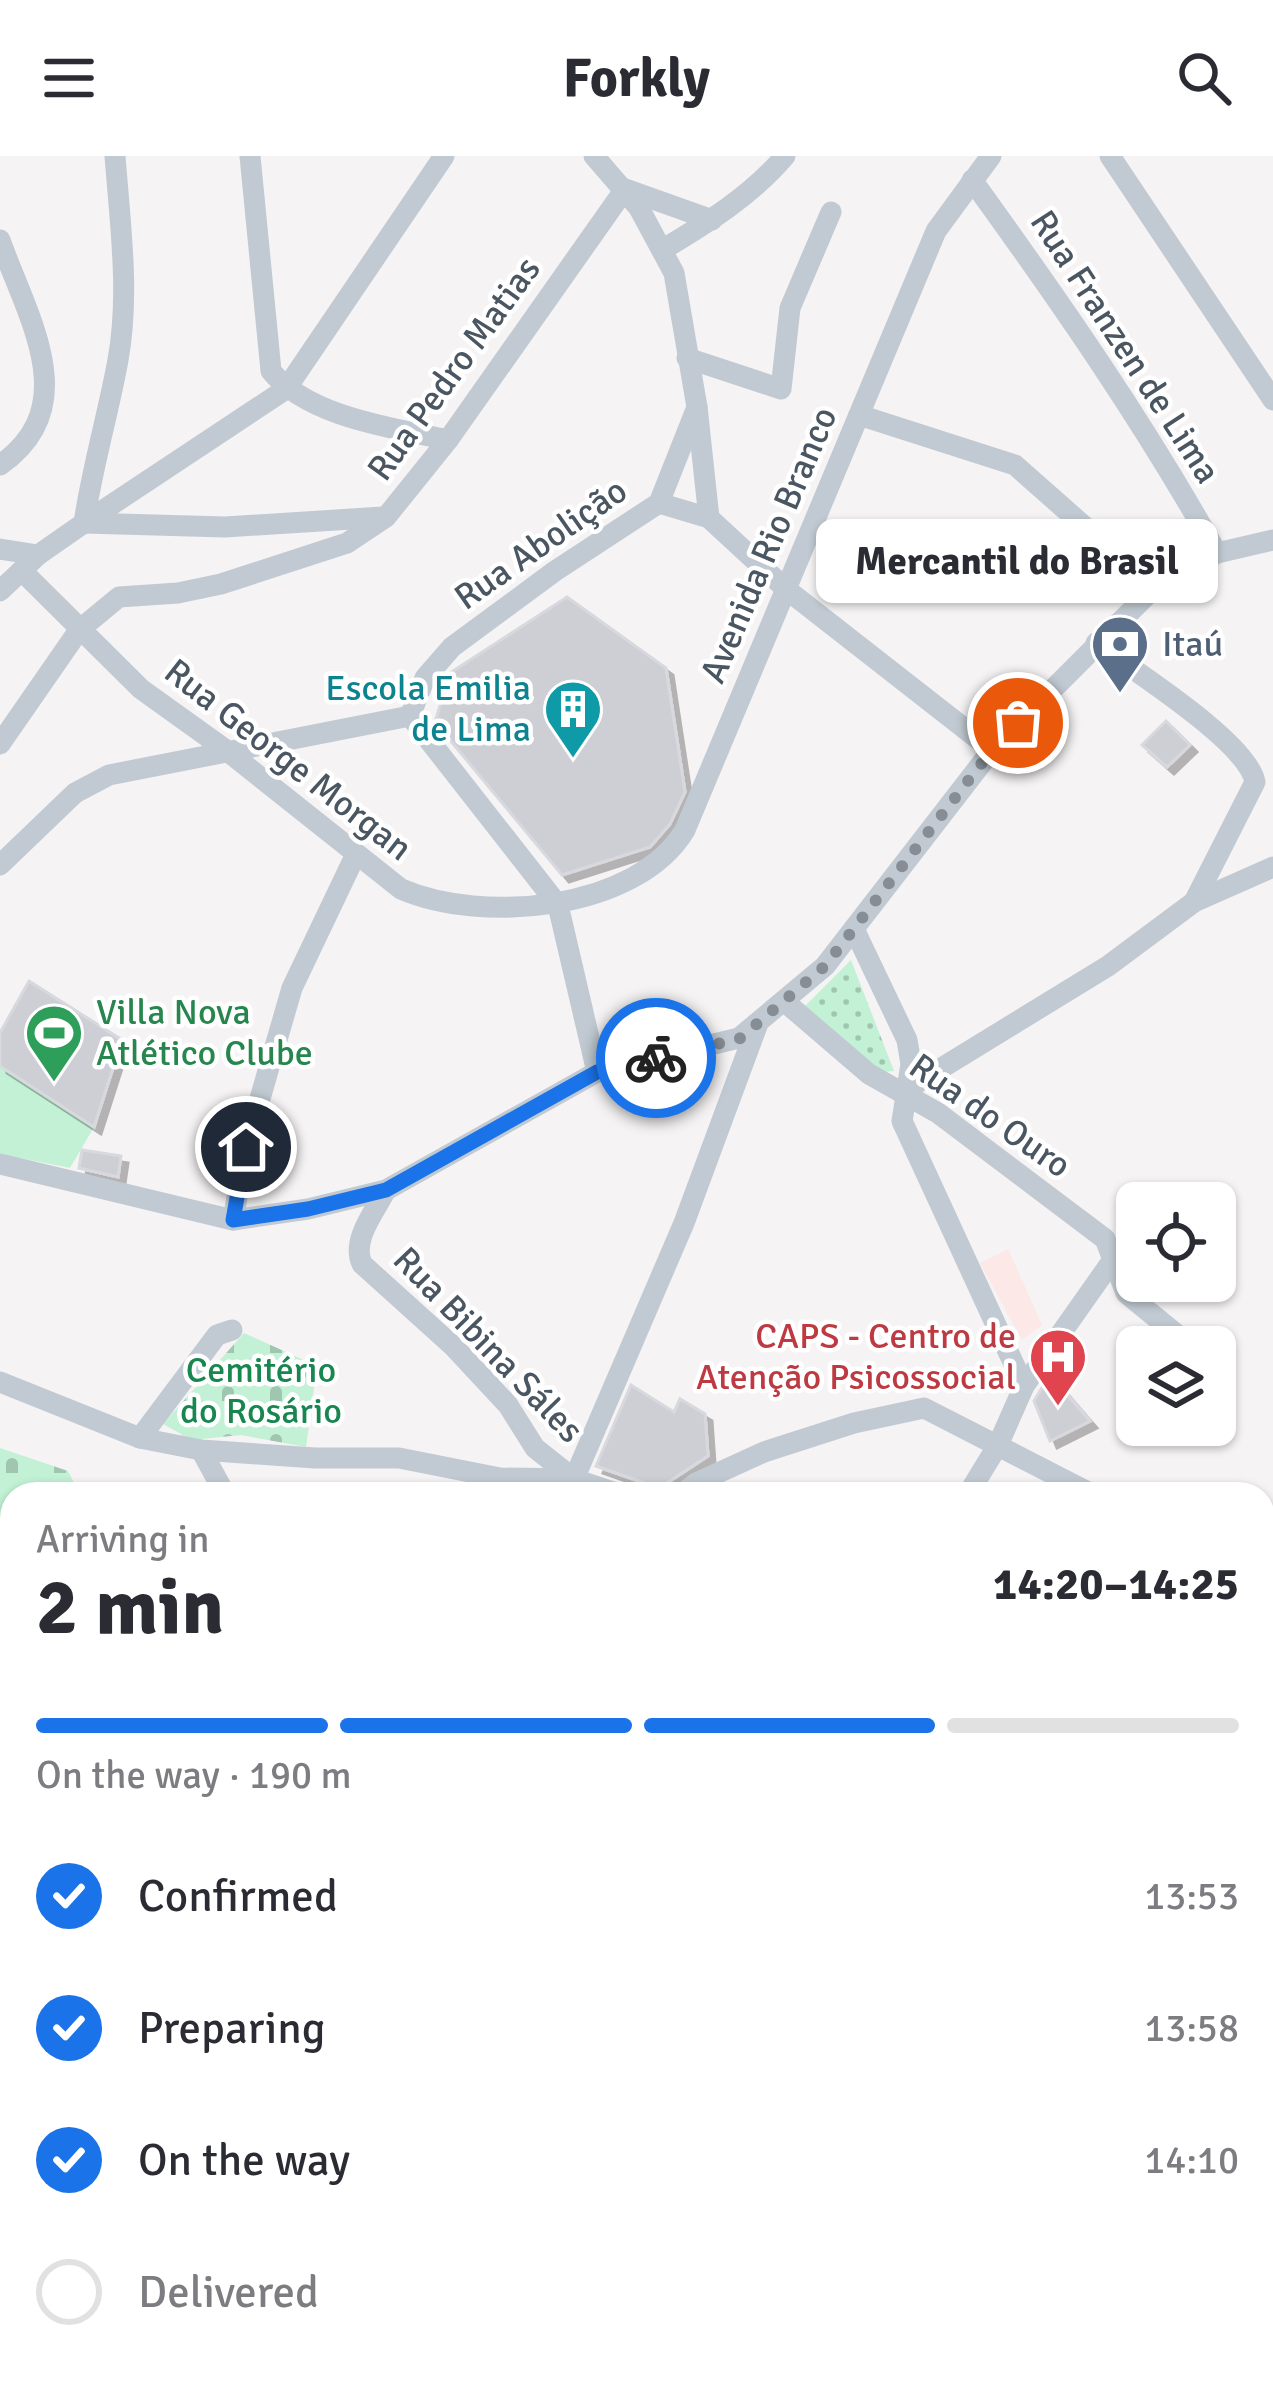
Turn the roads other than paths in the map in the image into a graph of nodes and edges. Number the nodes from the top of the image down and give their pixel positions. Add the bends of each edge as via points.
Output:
1 (115, 156) edge
2 (250, 156) edge
3 (445, 156) edge
4 (594, 156) edge
5 (785, 156) edge
6 (991, 156) edge
7 (1111, 156) edge
8 (972, 180) junction
9 (625, 189) junction
10 (831, 212) dead end
11 (712, 220) junction
12 (0, 240) edge
13 (662, 250) junction
14 (687, 358) junction
15 (286, 389) junction
16 (1273, 400) edge
17 (697, 407) junction
18 (859, 415) junction
19 (448, 440) junction
20 (0, 464) edge
21 (659, 503) junction
22 (386, 517) junction
23 (709, 518) junction
24 (84, 524) junction
25 (1273, 540) edge
26 (0, 549) edge
27 (1217, 553) junction
28 (30, 563) junction
29 (1154, 587) junction
30 (785, 589) junction
31 (0, 591) edge
32 (80, 630) junction
33 (1096, 643) junction
34 (410, 716) junction
35 (0, 745) edge
36 (226, 750) junction
37 (992, 750) junction
38 (5, 852) edge
39 (356, 854) junction
40 (1273, 867) edge
41 (1194, 902) junction
42 (558, 905) junction
43 (854, 929) junction
44 (785, 1002) junction
45 (757, 1026) junction
46 (597, 1072) junction
47 (904, 1091) junction
48 (0, 1165) edge
49 (386, 1190) junction
50 (233, 1220) junction
51 (1112, 1261) junction
52 (1167, 1326) edge
53 (232, 1330) dead end
54 (0, 1382) edge
55 (1024, 1386) junction
56 (140, 1438) junction
57 (998, 1445) junction
58 (201, 1450) junction
59 (218, 1482) edge
60 (538, 1482) edge
61 (572, 1482) edge
62 (578, 1482) edge
63 (698, 1482) edge
64 (975, 1482) edge
65 (1069, 1482) edge

1 - 24 street via 119,356
2 - 15 street via 271,371
3 - 15 street
4 - 9 street
5 - 11 street
6 - 8 street, Avenida Rio Branco
7 - 16 street
8 - 18 street, Avenida Rio Branco via 936,231
8 - 27 street, Rua Franzen de Lima via 1097,353
9 - 11 street
9 - 13 street
9 - 19 street, Rua Pedro Matias
10 - 14 street via 790,308 781,389
11 - 13 street
12 - 20 street via 47,373 37,429
13 - 14 street via 674,273
14 - 17 street
15 - 19 street via 358,420
15 - 24 street
17 - 21 street, Rua Abolição
17 - 23 street
18 - 29 street via 1015,465
18 - 30 street, Avenida Rio Branco
19 - 22 street, Rua Pedro Matias
21 - 23 street
21 - 34 street, Rua Abolição via 452,647 425,678
22 - 24 street, Rua Pedro Matias via 225,527
22 - 32 street via 347,543 221,584 119,597
23 - 30 street
24 - 28 street
25 - 27 street
26 - 28 street
27 - 29 street
28 - 31 street
28 - 32 street, Rua George Morgan
29 - 33 street
30 - 37 street
30 - 42 street, Avenida Rio Branco via 672,852 655,867
32 - 35 street
32 - 36 street, Rua George Morgan via 141,688
33 - 37 street
33 - 41 street via 1253,768 1255,782
34 - 36 street
34 - 42 street
36 - 38 street via 109,776 75,793
36 - 39 street, Rua George Morgan
37 - 43 street
39 - 42 street, Rua George Morgan via 428,901
39 - 50 street via 292,988
40 - 41 street
41 - 47 street via 1108,966
42 - 46 street
43 - 44 street
43 - 47 street via 907,1040
44 - 45 street
44 - 47 street, Rua do Ouro via 869,1074
45 - 46 street via 739,1039
45 - 62 street
46 - 49 street
47 - 51 street, Rua do Ouro via 1105,1239
47 - 55 street via 902,1120
48 - 50 street
49 - 50 street
49 - 61 street, Rua Bibina Sáles via 359,1242 362,1264 454,1347
51 - 52 street, Rua do Ouro via 1126,1292
51 - 55 street
53 - 56 street via 217,1335
54 - 56 street
55 - 57 street
56 - 58 street
57 - 63 street via 924,1408 764,1453
57 - 64 street
57 - 65 street
58 - 59 street
58 - 60 street via 398,1458

